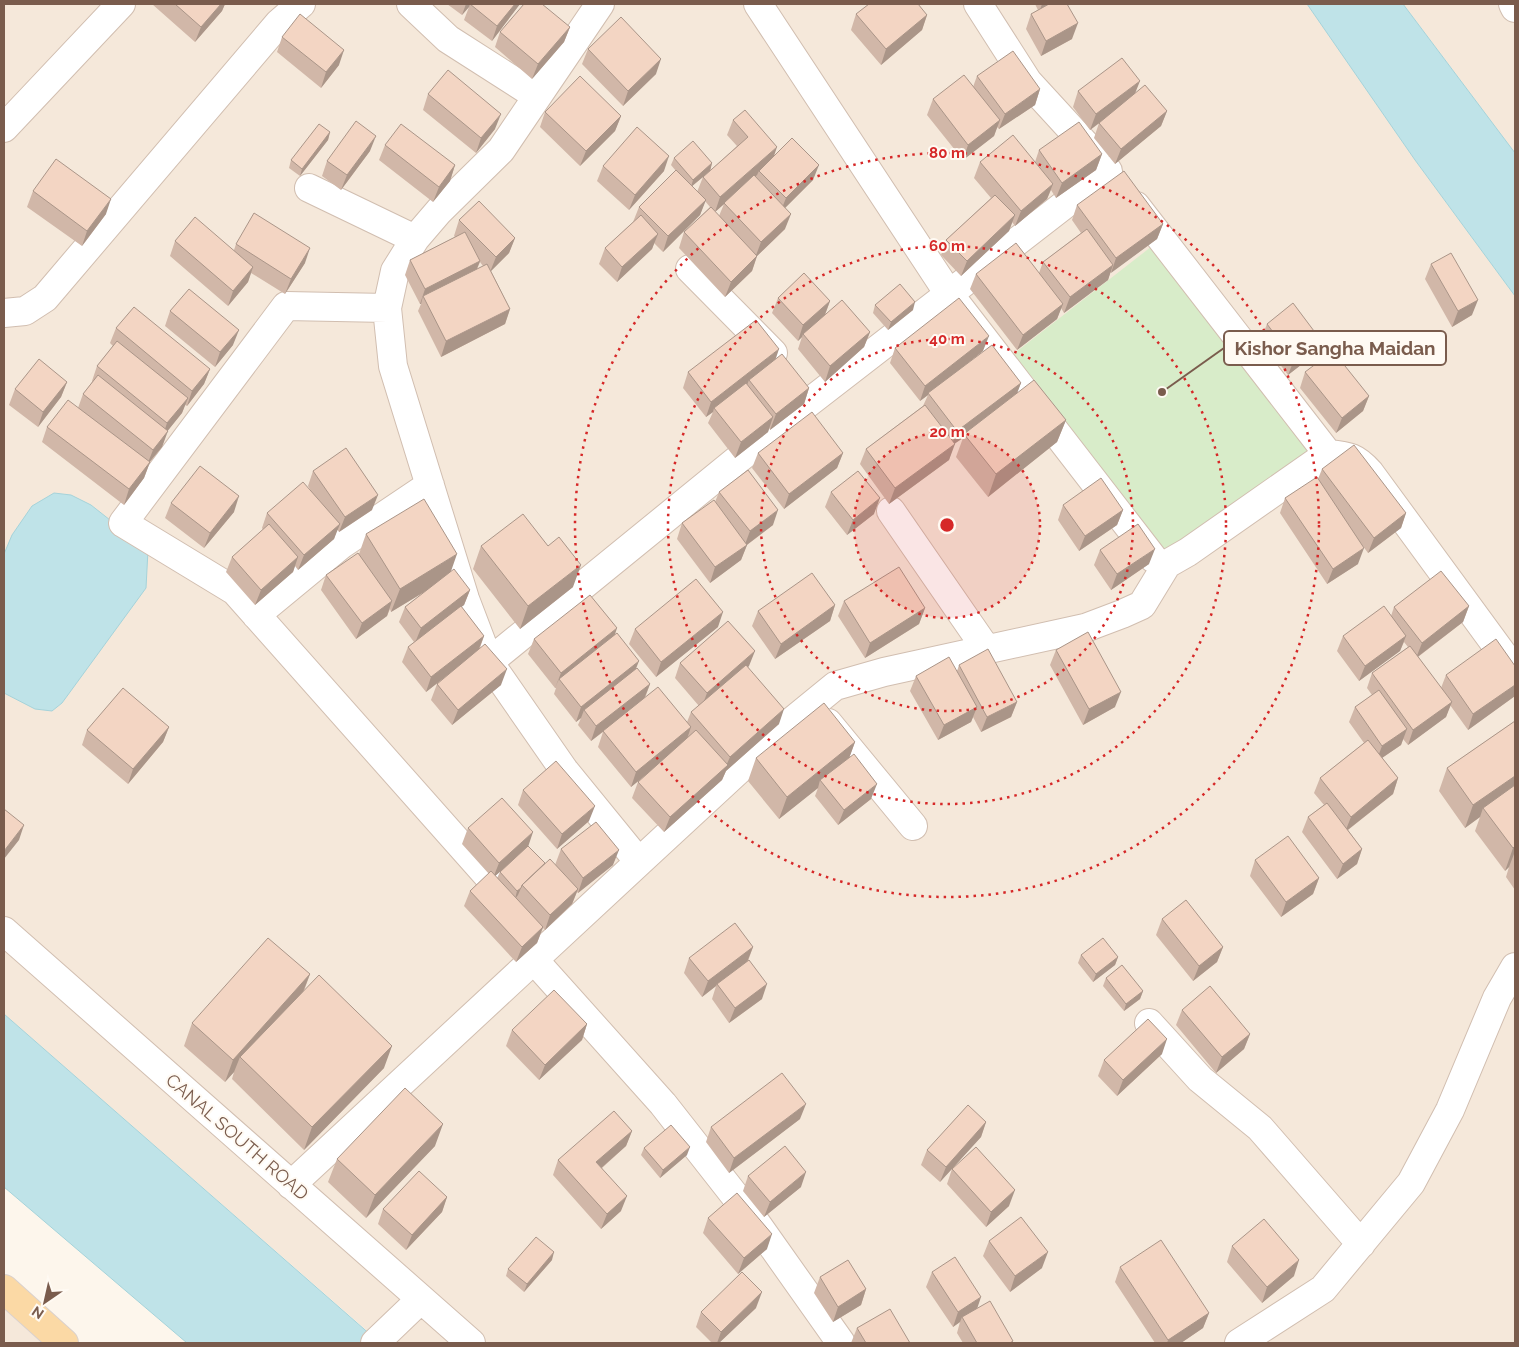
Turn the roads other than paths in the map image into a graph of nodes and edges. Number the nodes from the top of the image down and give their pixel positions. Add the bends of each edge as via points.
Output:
1 (120, 4) edge
2 (301, 4) edge
3 (411, 4) edge
4 (600, 4) edge
5 (758, 4) edge
6 (978, 4) edge
7 (1513, 4) edge
8 (1515, 8) edge
9 (537, 96) junction
10 (4, 128) edge
11 (1108, 170) junction
12 (309, 188) dead end
13 (415, 239) junction
14 (690, 269) dead end
15 (949, 294) junction
16 (387, 308) junction
17 (4, 313) edge
18 (816, 397) junction
19 (1328, 454) junction
20 (430, 485) junction
21 (891, 511) dead end
22 (1163, 571) junction
23 (256, 615) junction
24 (987, 650) junction
25 (489, 662) junction
26 (1515, 671) edge
27 (812, 704) junction
28 (913, 826) dead end
29 (639, 862) junction
30 (4, 931) edge
31 (542, 953) junction
32 (1515, 967) edge
33 (1149, 1023) edge
34 (291, 1185) junction
35 (1361, 1244) junction
36 (4, 1289) edge
37 (421, 1299) junction
38 (64, 1343) edge
39 (375, 1343) edge
40 (470, 1343) edge
41 (841, 1343) edge
42 (1239, 1343) edge

1 - 10 street
2 - 17 street via 279,24 45,298 25,311
3 - 9 street via 448,39
4 - 9 street
5 - 15 street
6 - 11 street via 1028,82
7 - 8 street
9 - 13 street via 501,150
11 - 15 street
11 - 19 street
12 - 13 street
13 - 16 street via 395,270
14 - 18 street
15 - 18 street
15 - 22 street
16 - 20 street via 393,366
16 - 23 street via 286,306 123,523 235,591
18 - 25 street
19 - 22 street via 1167,564
19 - 26 street via 1352,457 1366,468
20 - 23 street via 342,544
20 - 25 street via 465,599
21 - 24 street
22 - 24 street via 1142,605 1122,614 1085,628
23 - 31 street
24 - 27 street via 834,686
25 - 29 street via 564,770
27 - 28 street
27 - 29 street
29 - 31 street
30 - 34 street, CANAL SOUTH ROAD
31 - 34 street
31 - 41 street via 754,1220
32 - 35 street via 1497,998 1450,1110 1412,1183
33 - 35 street via 1200,1079 1260,1128
34 - 37 street, CANAL SOUTH ROAD
35 - 42 street via 1323,1290
36 - 38 main road
37 - 39 street
37 - 40 street, CANAL SOUTH ROAD

